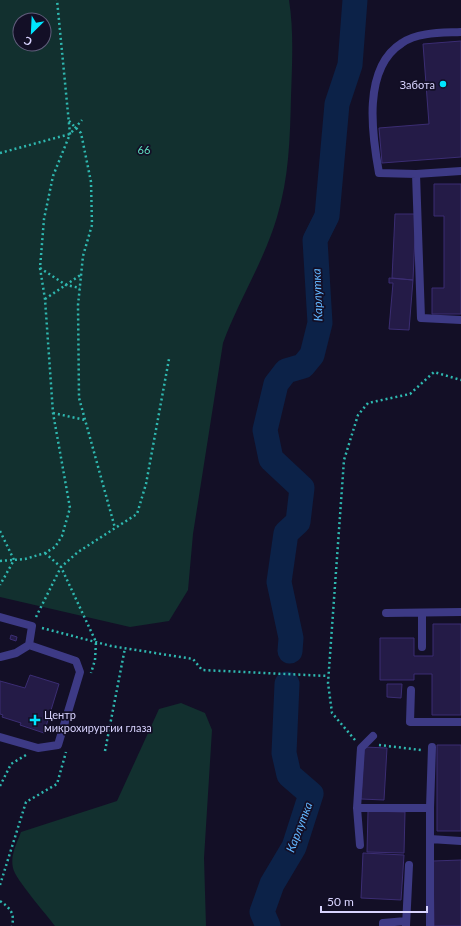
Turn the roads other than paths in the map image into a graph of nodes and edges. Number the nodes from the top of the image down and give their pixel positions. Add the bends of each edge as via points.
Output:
1 (461, 32) edge
2 (461, 171) edge
3 (416, 174) junction
4 (461, 320) edge
5 (461, 612) edge
6 (386, 613) dead end
7 (422, 613) junction
8 (0, 617) edge
9 (29, 645) junction
10 (422, 647) dead end
11 (0, 657) edge
12 (411, 690) dead end
13 (461, 722) edge
14 (373, 736) dead end
15 (0, 737) edge
16 (432, 749) road end
17 (357, 808) junction
18 (430, 808) junction
19 (430, 839) junction
20 (461, 840) edge
21 (360, 845) dead end
22 (409, 865) dead end
23 (406, 924) edge
24 (383, 926) edge
25 (430, 926) edge

1 - 3 lane via 425,34 402,42 392,51 380,70 372,103 374,148 379,173
2 - 3 lane
3 - 4 lane via 421,318
5 - 7 lane
6 - 7 lane
7 - 10 lane
8 - 9 lane via 32,626
9 - 11 lane via 16,653
9 - 15 lane via 76,661 80,672 58,745 38,748
12 - 13 lane via 410,722
14 - 17 lane via 364,745
16 - 18 lane
17 - 18 lane
17 - 21 lane
18 - 19 lane
19 - 20 lane
19 - 25 lane
22 - 23 lane
23 - 24 lane via 383,923

